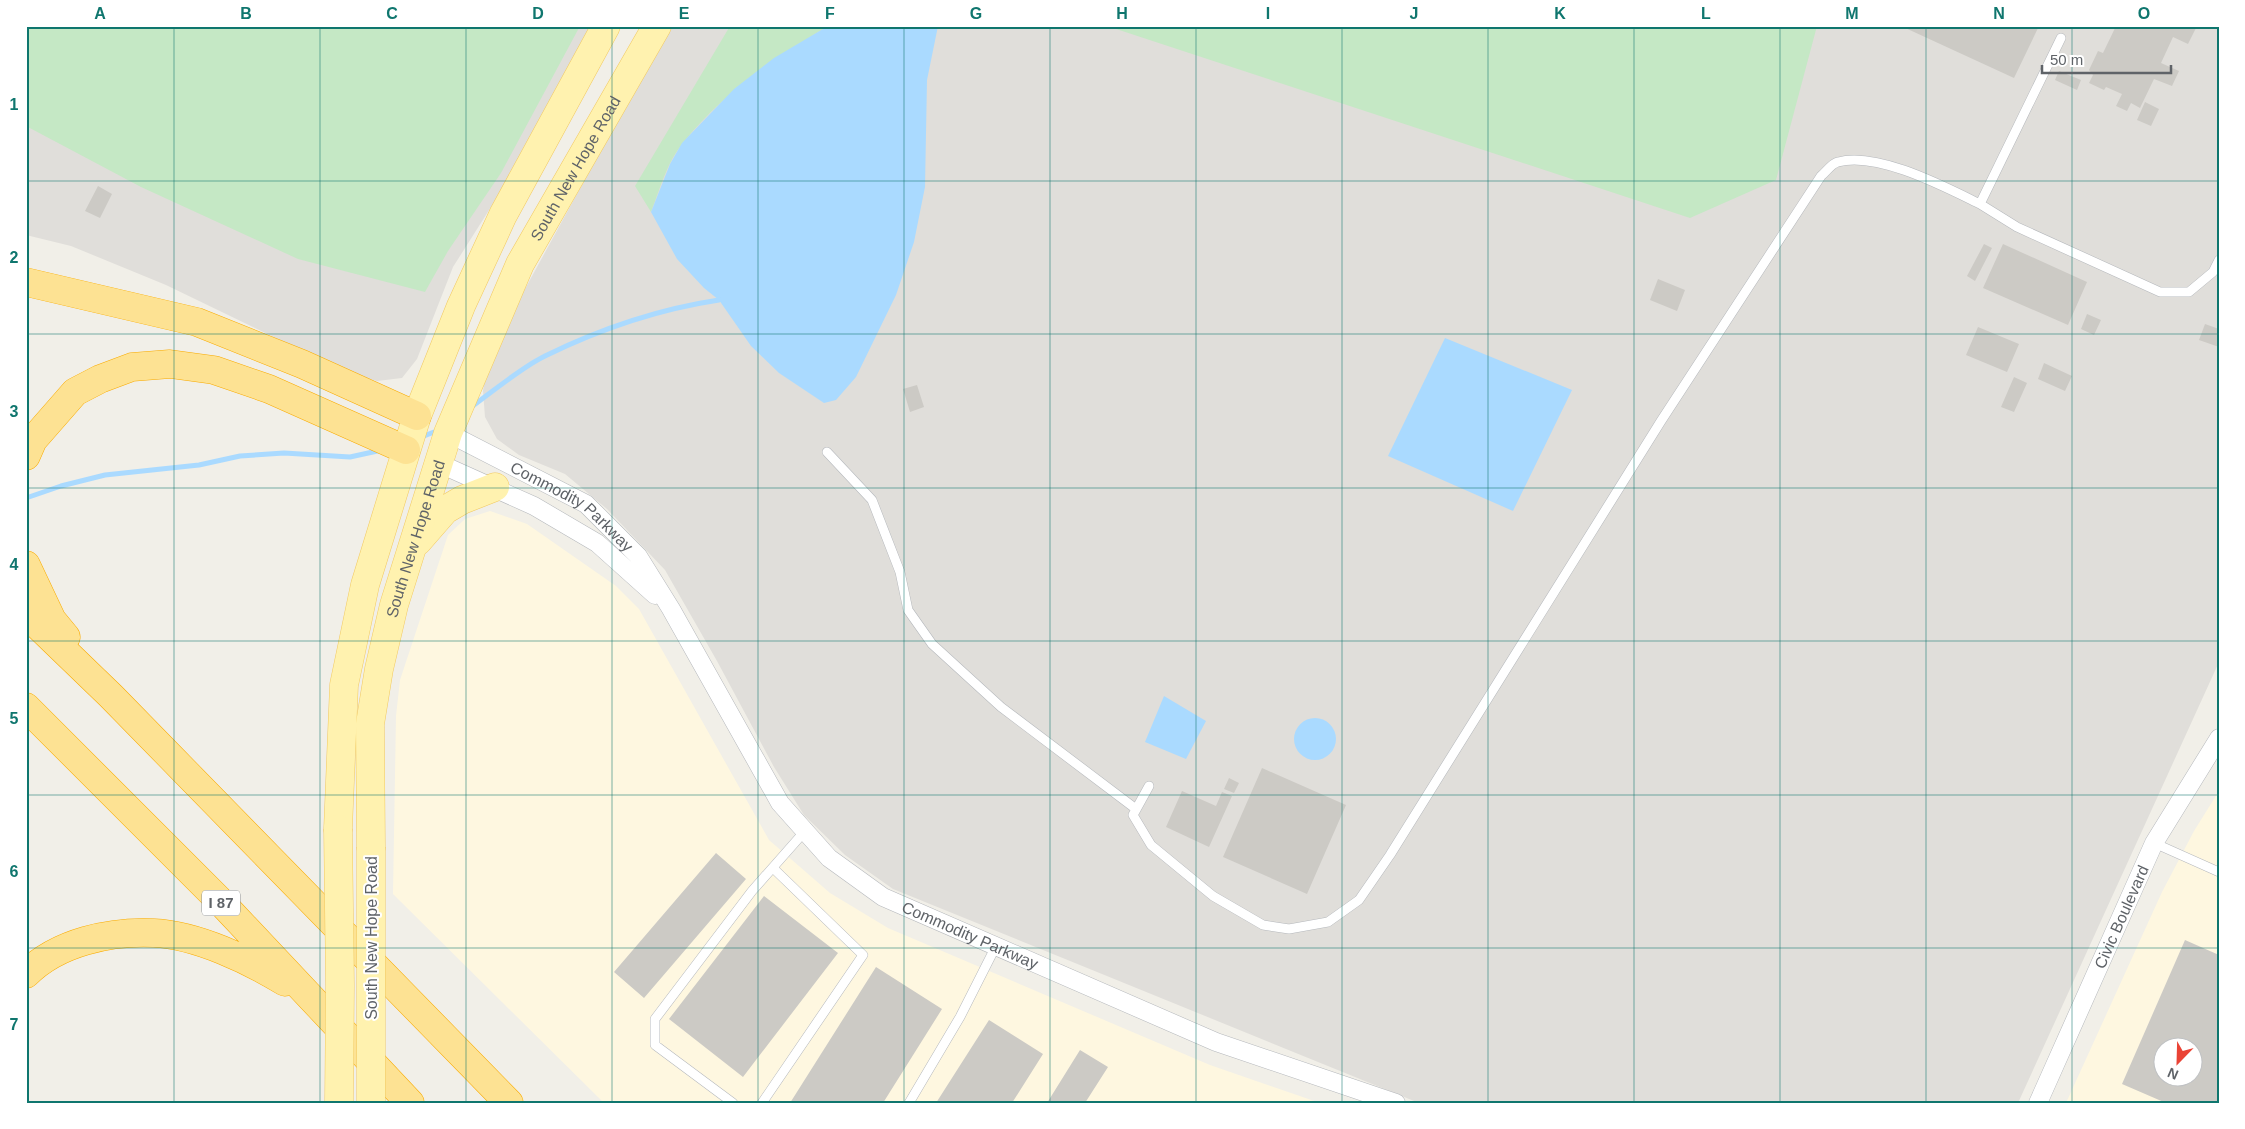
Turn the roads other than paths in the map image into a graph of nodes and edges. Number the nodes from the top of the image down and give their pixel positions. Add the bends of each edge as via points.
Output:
1 (606, 26) edge
2 (657, 26) edge
3 (2061, 38) dead end
4 (1980, 204) junction
5 (2219, 260) edge
6 (26, 282) edge
7 (417, 416) junction
8 (448, 433) junction
9 (406, 450) junction
10 (827, 452) dead end
11 (26, 456) edge
12 (438, 463) junction
13 (495, 487) junction
14 (413, 546) junction
15 (26, 565) edge
16 (671, 609) junction
17 (26, 614) edge
18 (111, 696) junction
19 (26, 707) edge
20 (2219, 738) edge
21 (1150, 786) dead end
22 (1136, 809) junction
23 (805, 831) junction
24 (2154, 843) junction
25 (773, 868) junction
26 (2219, 872) edge
27 (996, 946) junction
28 (26, 974) edge
29 (311, 997) junction
30 (339, 1103) edge
31 (370, 1103) edge
32 (410, 1103) edge
33 (509, 1103) edge
34 (733, 1103) edge
35 (762, 1103) edge
36 (908, 1103) edge
37 (1396, 1103) edge
38 (2038, 1103) edge

1 - 7 main road, South New Hope Road via 503,215 461,306
2 - 8 main road, South New Hope Road via 520,264
3 - 4 lane
4 - 5 lane via 2017,227 2160,292 2189,292 2213,272
4 - 22 lane via 1890,165 1862,160 1837,162 1821,176 1661,421 1359,900 1328,922 1289,929 1263,925 1213,896 1151,844 1133,815
6 - 7 highway via 197,322 302,364
7 - 8 main road
7 - 9 main road, South New Hope Road
8 - 12 main road, South New Hope Road
8 - 16 street, Commodity Parkway via 586,504 638,556
9 - 11 highway via 270,389 214,370 170,364 132,367 75,392 33,440
9 - 12 main road
9 - 30 main road, South New Hope Road, bridge via 365,585 344,685 338,829
10 - 22 lane via 872,500 900,572 908,610 932,644 1001,707
12 - 13 street, Commodity Parkway
12 - 14 main road, South New Hope Road
13 - 14 main road via 445,510
13 - 16 street, Commodity Parkway via 597,543
14 - 31 main road, South New Hope Road, bridge via 394,605 370,724
15 - 18 highway via 52,620
16 - 23 street, Commodity Parkway via 780,803
17 - 18 highway
18 - 33 highway
19 - 29 highway, I 87
20 - 24 street, Civic Boulevard
21 - 22 lane
23 - 25 lane
23 - 27 street, Commodity Parkway via 829,858 883,897
24 - 26 lane
24 - 38 street, Civic Boulevard
25 - 34 lane via 655,1019 655,1045
25 - 35 lane via 863,955
27 - 36 lane via 960,1017
27 - 37 street, Commodity Parkway via 1216,1042
28 - 29 highway via 66,948 100,937 154,933 196,941 254,964
29 - 32 highway, I 87

